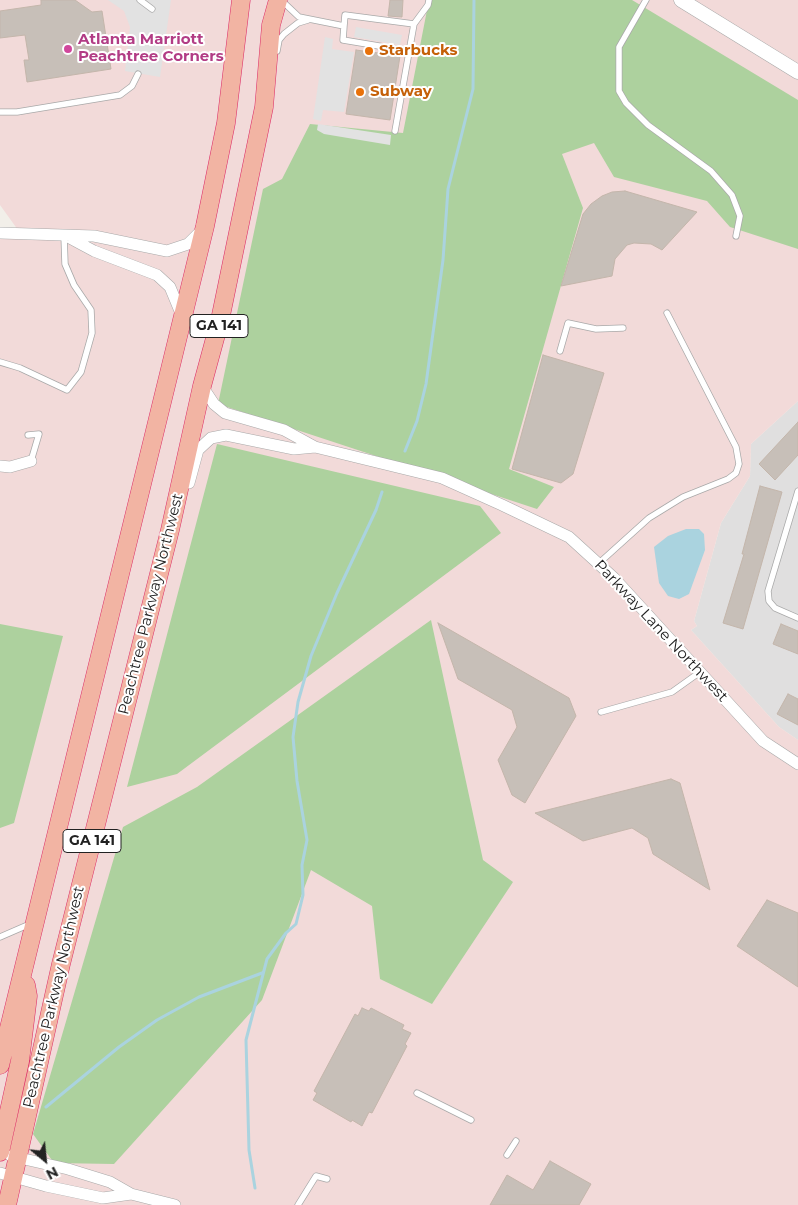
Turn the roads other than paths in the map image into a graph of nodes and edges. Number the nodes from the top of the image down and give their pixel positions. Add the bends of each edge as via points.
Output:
1 (140, 0) edge
2 (241, 0) edge
3 (267, 0) edge
4 (280, 0) edge
5 (429, 0) edge
6 (646, 0) edge
7 (681, 0) edge
8 (152, 10) dead end
9 (308, 20) junction
10 (414, 24) junction
11 (271, 25) junction
12 (344, 26) junction
13 (409, 51) junction
14 (798, 72) edge
15 (138, 74) dead end
16 (264, 107) junction
17 (0, 112) edge
18 (395, 131) dead end
19 (205, 226) junction
20 (0, 233) edge
21 (64, 235) junction
22 (736, 236) dead end
23 (667, 313) dead end
24 (183, 320) junction
25 (623, 328) dead end
26 (560, 351) dead end
27 (0, 362) edge
28 (202, 386) junction
29 (28, 435) dead end
30 (315, 447) junction
31 (31, 461) joint
32 (0, 466) edge
33 (798, 491) edge
34 (170, 530) junction
35 (598, 564) junction
36 (798, 618) edge
37 (700, 672) junction
38 (601, 712) dead end
39 (798, 764) edge
40 (35, 922) junction
41 (0, 938) edge
42 (24, 970) junction
43 (0, 1065) edge
44 (417, 1093) dead end
45 (471, 1120) dead end
46 (516, 1141) dead end
47 (0, 1153) edge
48 (506, 1156) dead end
49 (18, 1158) junction
50 (7, 1175) edge
51 (327, 1179) dead end
52 (131, 1194) junction
53 (305, 1196) junction
54 (7, 1205) edge
55 (175, 1205) edge
56 (298, 1205) edge
57 (308, 1205) edge

1 - 8 lane
2 - 19 highway, GA 141 via 226,123
3 - 11 highway
4 - 9 lane via 292,12
4 - 11 highway, Peachtree Parkway Northwest / GA 141
5 - 10 lane
6 - 22 lane via 619,47 619,91 648,125 711,171 732,195 740,216
7 - 14 street
9 - 12 lane
9 - 16 lane via 291,28 279,40
10 - 12 lane via 345,15
10 - 13 lane
11 - 16 highway, Peachtree Parkway Northwest / GA 141
12 - 13 lane via 342,40
13 - 18 lane
15 - 17 lane via 132,86 120,95
16 - 28 highway, Peachtree Parkway Northwest / GA 141 via 224,302
19 - 21 street via 188,244 166,251 94,236
19 - 24 highway, GA 141
20 - 21 street
21 - 24 street via 94,251 157,275 174,292
21 - 27 lane via 65,264 91,310 92,333 81,372 67,390
23 - 35 lane via 736,447 739,464 736,473 728,479 683,497 649,518
24 - 40 highway, GA 141
25 - 26 lane via 596,329 568,323
28 - 30 street, Parkway Lane Northwest via 214,404 225,412 284,430
28 - 34 highway, Peachtree Parkway Northwest / GA 141
29 - 31 lane via 40,434
30 - 34 street, Parkway Lane Northwest via 294,449 226,435 211,438 198,450 186,495
30 - 35 street, Parkway Lane Northwest via 442,478 569,537
31 - 32 street
33 - 36 lane via 768,591 769,601 775,608
34 - 49 highway, Peachtree Parkway Northwest / GA 141 via 64,955
35 - 37 street, Parkway Lane Northwest
37 - 38 lane via 672,692
37 - 39 street, Parkway Lane Northwest via 763,741
40 - 41 lane
40 - 42 highway, GA 141
42 - 43 highway, GA 141
42 - 47 highway via 28,996 20,1062
44 - 45 lane
46 - 48 lane
47 - 49 street
49 - 50 highway, Peachtree Parkway Northwest / GA 141
49 - 52 street via 110,1182
50 - 52 street via 103,1198
50 - 54 highway, Peachtree Parkway Northwest / GA 141
51 - 53 lane via 316,1176
52 - 55 street
53 - 56 lane
53 - 57 lane

